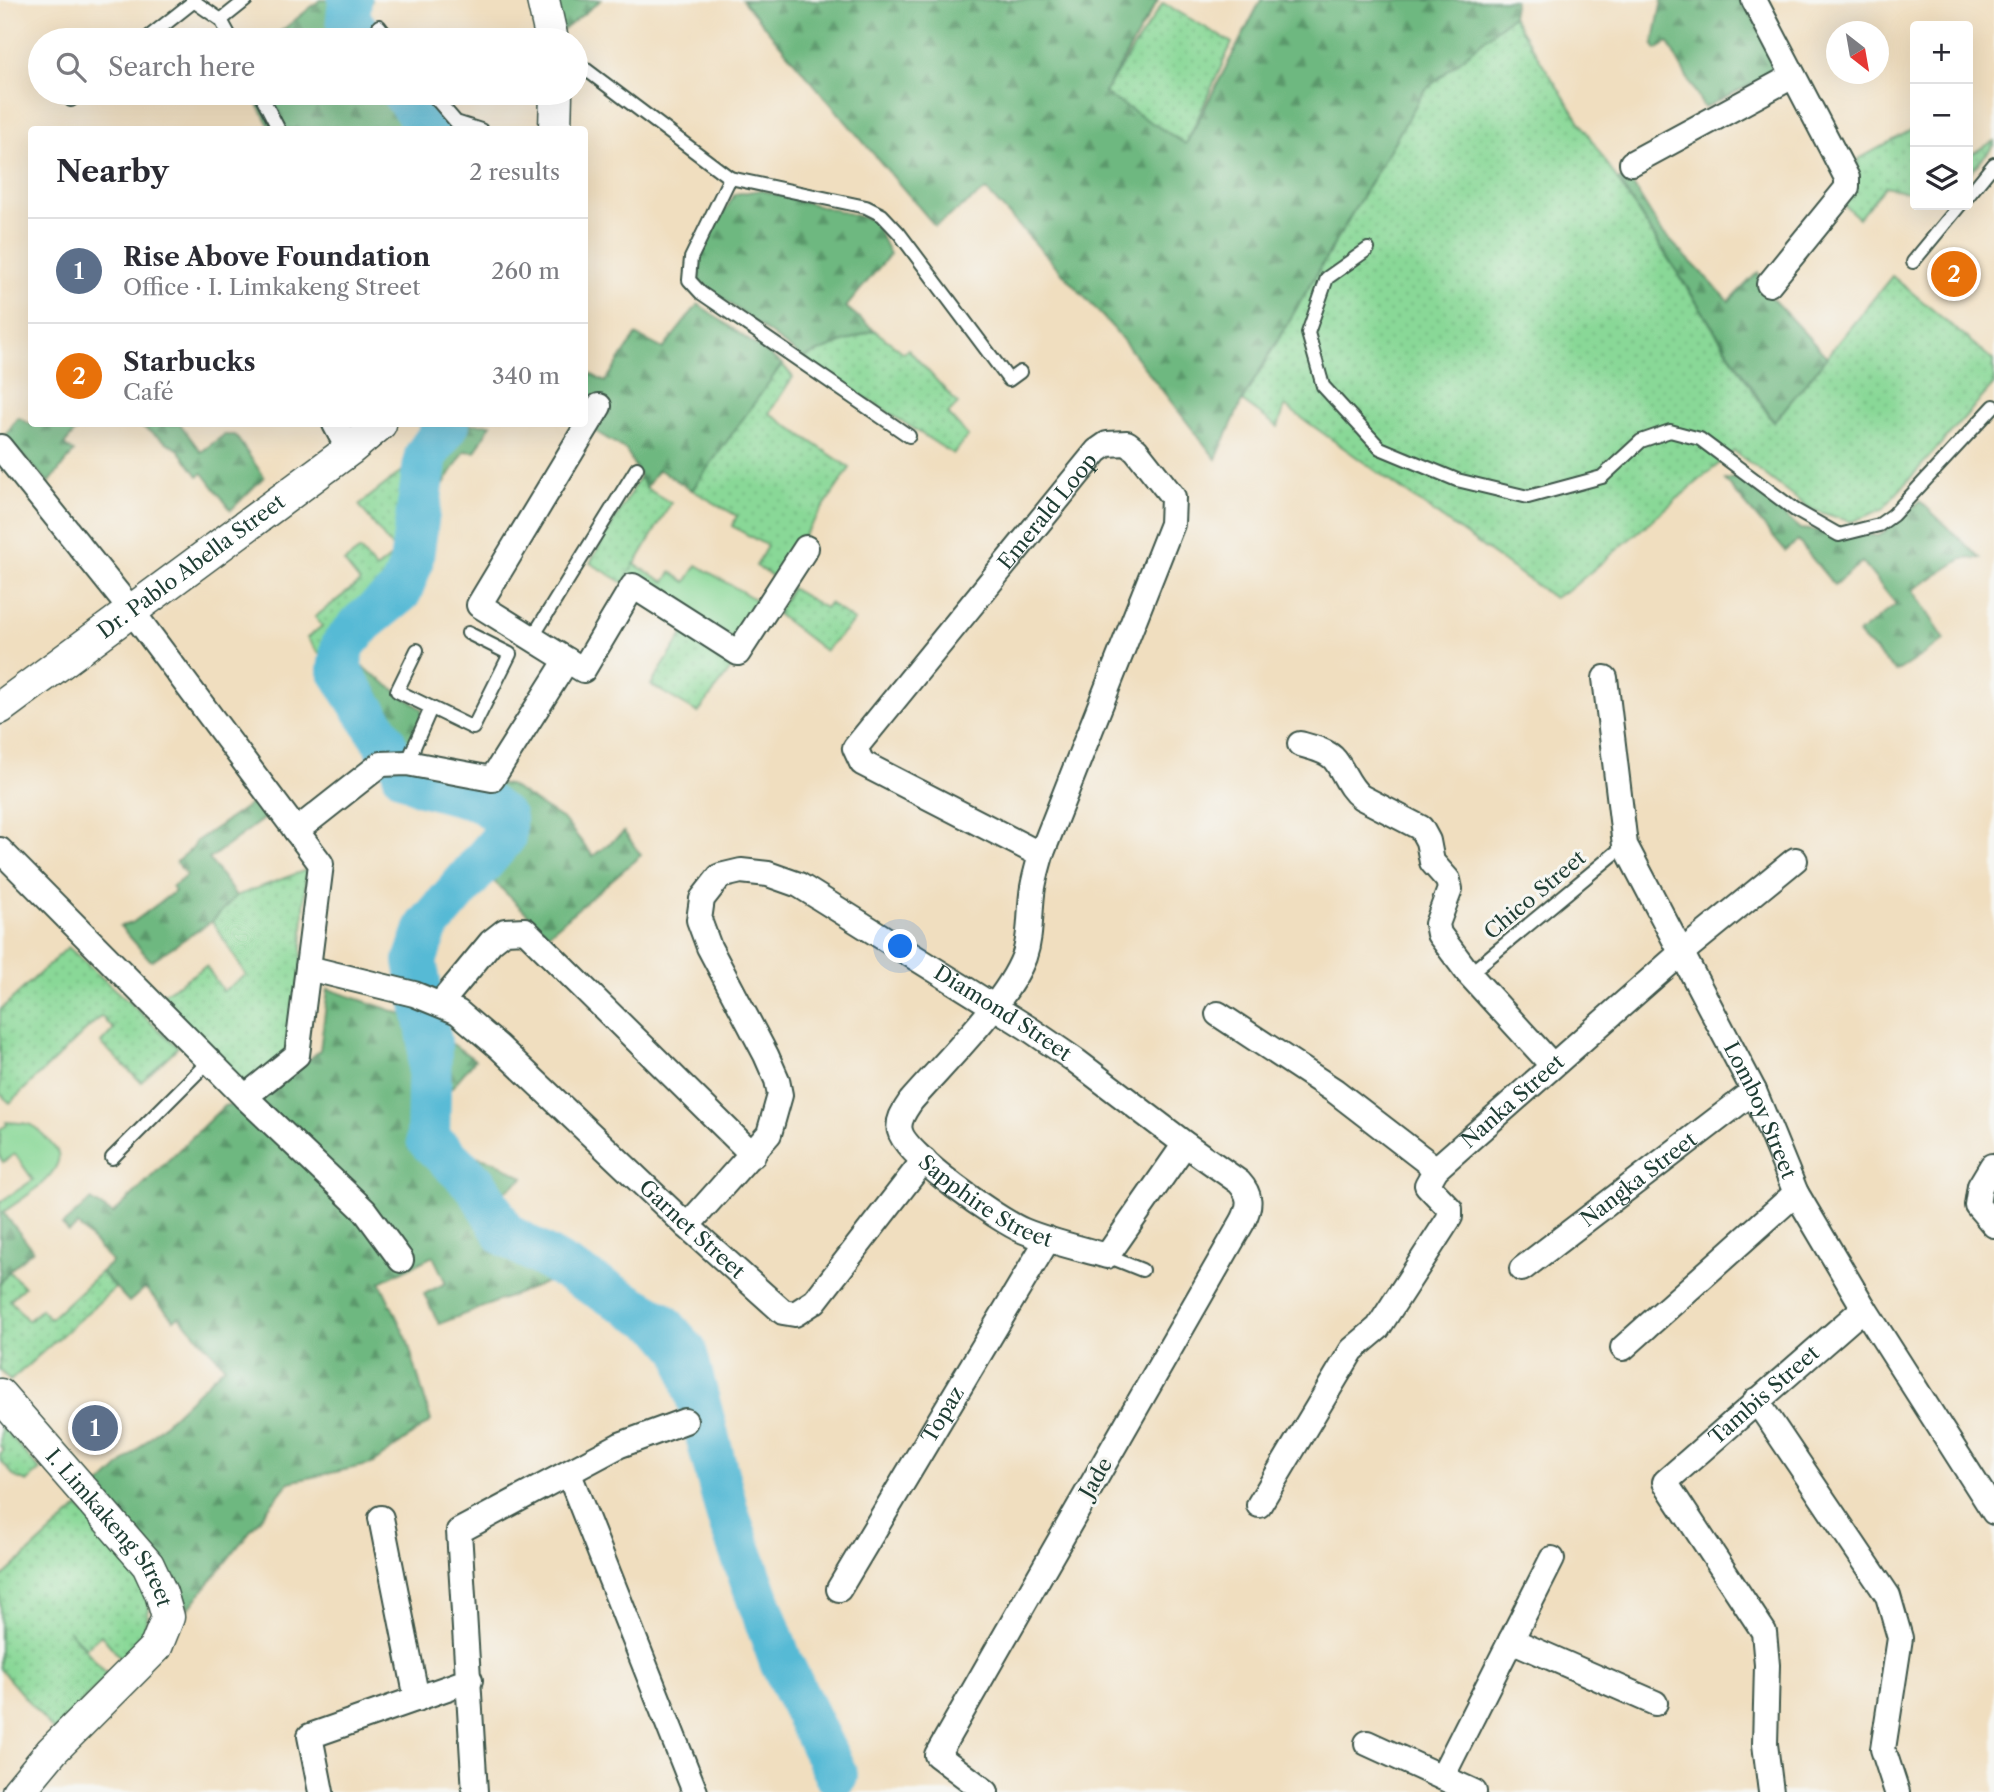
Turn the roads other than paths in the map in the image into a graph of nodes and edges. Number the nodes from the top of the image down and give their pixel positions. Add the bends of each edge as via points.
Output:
1 (246, 0) edge
2 (543, 0) edge
3 (1754, 0) edge
4 (193, 1) edge
5 (221, 20) junction
6 (160, 28) edge
7 (225, 28) edge
8 (549, 28) edge
9 (588, 71) edge
10 (1793, 76) junction
11 (266, 105) edge
12 (441, 105) edge
13 (556, 105) edge
14 (277, 126) edge
15 (468, 126) edge
16 (555, 126) edge
17 (1632, 163) dead end
18 (1994, 164) edge
19 (730, 178) junction
20 (1973, 190) edge
21 (1956, 210) edge
22 (1368, 249) dead end
23 (1913, 262) dead end
24 (1769, 284) dead end
25 (1020, 372) dead end
26 (599, 406) dead end
27 (1994, 406) edge
28 (588, 424) edge
29 (371, 427) edge
30 (586, 427) edge
31 (909, 436) dead end
32 (342, 437) edge
33 (0, 447) edge
34 (637, 468) dead end
35 (806, 548) dead end
36 (131, 610) junction
37 (468, 633) dead end
38 (532, 638) junction
39 (417, 650) dead end
40 (567, 660) junction
41 (1605, 678) dead end
42 (0, 708) edge
43 (432, 708) junction
44 (1300, 744) dead end
45 (407, 763) junction
46 (296, 831) junction
47 (1625, 845) junction
48 (0, 850) edge
49 (1041, 855) junction
50 (1795, 860) dead end
51 (1681, 953) junction
52 (308, 968) junction
53 (1469, 974) junction
54 (428, 999) junction
55 (993, 1007) junction
56 (1219, 1014) dead end
57 (209, 1061) junction
58 (1552, 1065) junction
59 (1754, 1091) junction
60 (245, 1097) junction
61 (1185, 1144) junction
62 (753, 1155) junction
63 (112, 1158) dead end
64 (924, 1160) junction
65 (1992, 1166) edge
66 (1436, 1169) junction
67 (1796, 1192) junction
68 (1250, 1199) joint
69 (1994, 1225) edge
70 (687, 1226) junction
71 (1048, 1239) junction
72 (1107, 1256) junction
73 (401, 1260) dead end
74 (1522, 1269) dead end
75 (1142, 1270) dead end
76 (1864, 1308) junction
77 (1623, 1348) dead end
78 (0, 1395) edge
79 (1756, 1400) junction
80 (685, 1421) dead end
81 (569, 1474) junction
82 (1259, 1505) dead end
83 (1994, 1512) edge
84 (381, 1518) dead end
85 (1552, 1559) dead end
86 (839, 1589) dead end
87 (1511, 1640) junction
88 (470, 1681) junction
89 (417, 1699) junction
90 (1655, 1703) dead end
91 (1367, 1743) dead end
92 (1442, 1777) junction
93 (18, 1792) edge
94 (321, 1792) edge
95 (475, 1792) edge
96 (695, 1792) edge
97 (986, 1792) edge
98 (1474, 1792) edge
99 (1772, 1792) edge
100 (1897, 1792) edge

1 - 5 lane
2 - 8 street
3 - 10 street
4 - 5 lane
4 - 6 lane
5 - 7 lane
9 - 19 lane
10 - 17 street
10 - 24 street via 1847,178 1847,188
11 - 14 lane
12 - 15 lane via 456,122
13 - 16 street
18 - 20 lane
19 - 25 lane via 866,207 882,215 1009,380
19 - 31 lane via 691,258 689,280 701,293
21 - 23 lane
22 - 27 lane via 1327,278 1308,333 1323,386 1380,448 1457,480 1528,497 1602,477 1641,441 1670,431 1700,439 1795,510 1839,534 1879,525 1893,515
26 - 28 street
29 - 32 street, Dr. Pablo Abella Street
30 - 38 street via 480,605
32 - 36 street, Dr. Pablo Abella Street
33 - 36 street
34 - 38 lane
35 - 40 street via 738,653 634,586 583,670
36 - 42 street, Dr. Pablo Abella Street
36 - 46 street
37 - 43 lane via 510,654 473,728
38 - 40 street
39 - 43 lane via 397,691
40 - 45 street via 492,779
41 - 47 street, Lomboy Street
43 - 45 lane
44 - 53 street via 1334,758 1361,797 1420,828 1429,841 1432,862 1450,889 1437,924 1438,934
45 - 46 street via 381,764
46 - 52 street via 321,864
47 - 51 street, Lomboy Street
47 - 53 lane, Chico Street
48 - 57 street
49 - 49 street, Emerald Loop via 1172,524 1173,497 1126,443 1107,444 1097,452 855,748 862,763
49 - 55 street, Emerald Loop via 1024,958
50 - 51 street, Nanka Street
51 - 58 street, Nanka Street
51 - 59 street, Lomboy Street
52 - 54 street, Garnet Street
52 - 60 street via 297,1055
53 - 58 street
54 - 62 street via 505,931 525,930
54 - 70 street, Garnet Street via 476,1026
55 - 61 street, Diamond Street via 1076,1060
55 - 62 street, Diamond Street via 799,886 768,874 741,871 720,876 702,899 699,920 766,1055 780,1095 769,1134
55 - 64 street, Sapphire Street via 903,1114 898,1127 903,1139
56 - 66 street via 1335,1091
57 - 60 street
57 - 63 lane
58 - 66 street, Nanka Street
59 - 67 street, Lomboy Street
59 - 74 street, Nangka Street
60 - 73 street via 365,1211
61 - 68 street, Diamond Street via 1239,1182
61 - 72 street
62 - 70 street, Diamond Street
64 - 70 street, Garnet Street via 815,1301 796,1314 774,1306
64 - 71 street, Sapphire Street via 1000,1218
65 - 69 street via 1980,1186 1977,1205
66 - 82 street via 1427,1185 1450,1209 1450,1217 1378,1328 1352,1350
67 - 76 street, Lomboy Street
67 - 77 street
68 - 97 street, Jade via 1243,1221 937,1755
71 - 72 street, Sapphire Street
71 - 86 street, Topaz
72 - 75 lane
76 - 79 street, Tambis Street
76 - 83 street, Lomboy Street
78 - 93 street, I. Limkakeng Street via 148,1565 168,1617 156,1647 52,1751
79 - 99 street, Tambis Street via 1665,1482 1764,1632 1765,1744
79 - 100 street via 1888,1596 1900,1638 1883,1749
80 - 81 street via 620,1445
81 - 88 street via 459,1531
81 - 96 street
84 - 89 street
85 - 87 street
87 - 90 street
87 - 92 street
88 - 89 street
88 - 95 street
89 - 94 street via 310,1736
91 - 92 street
92 - 98 street

